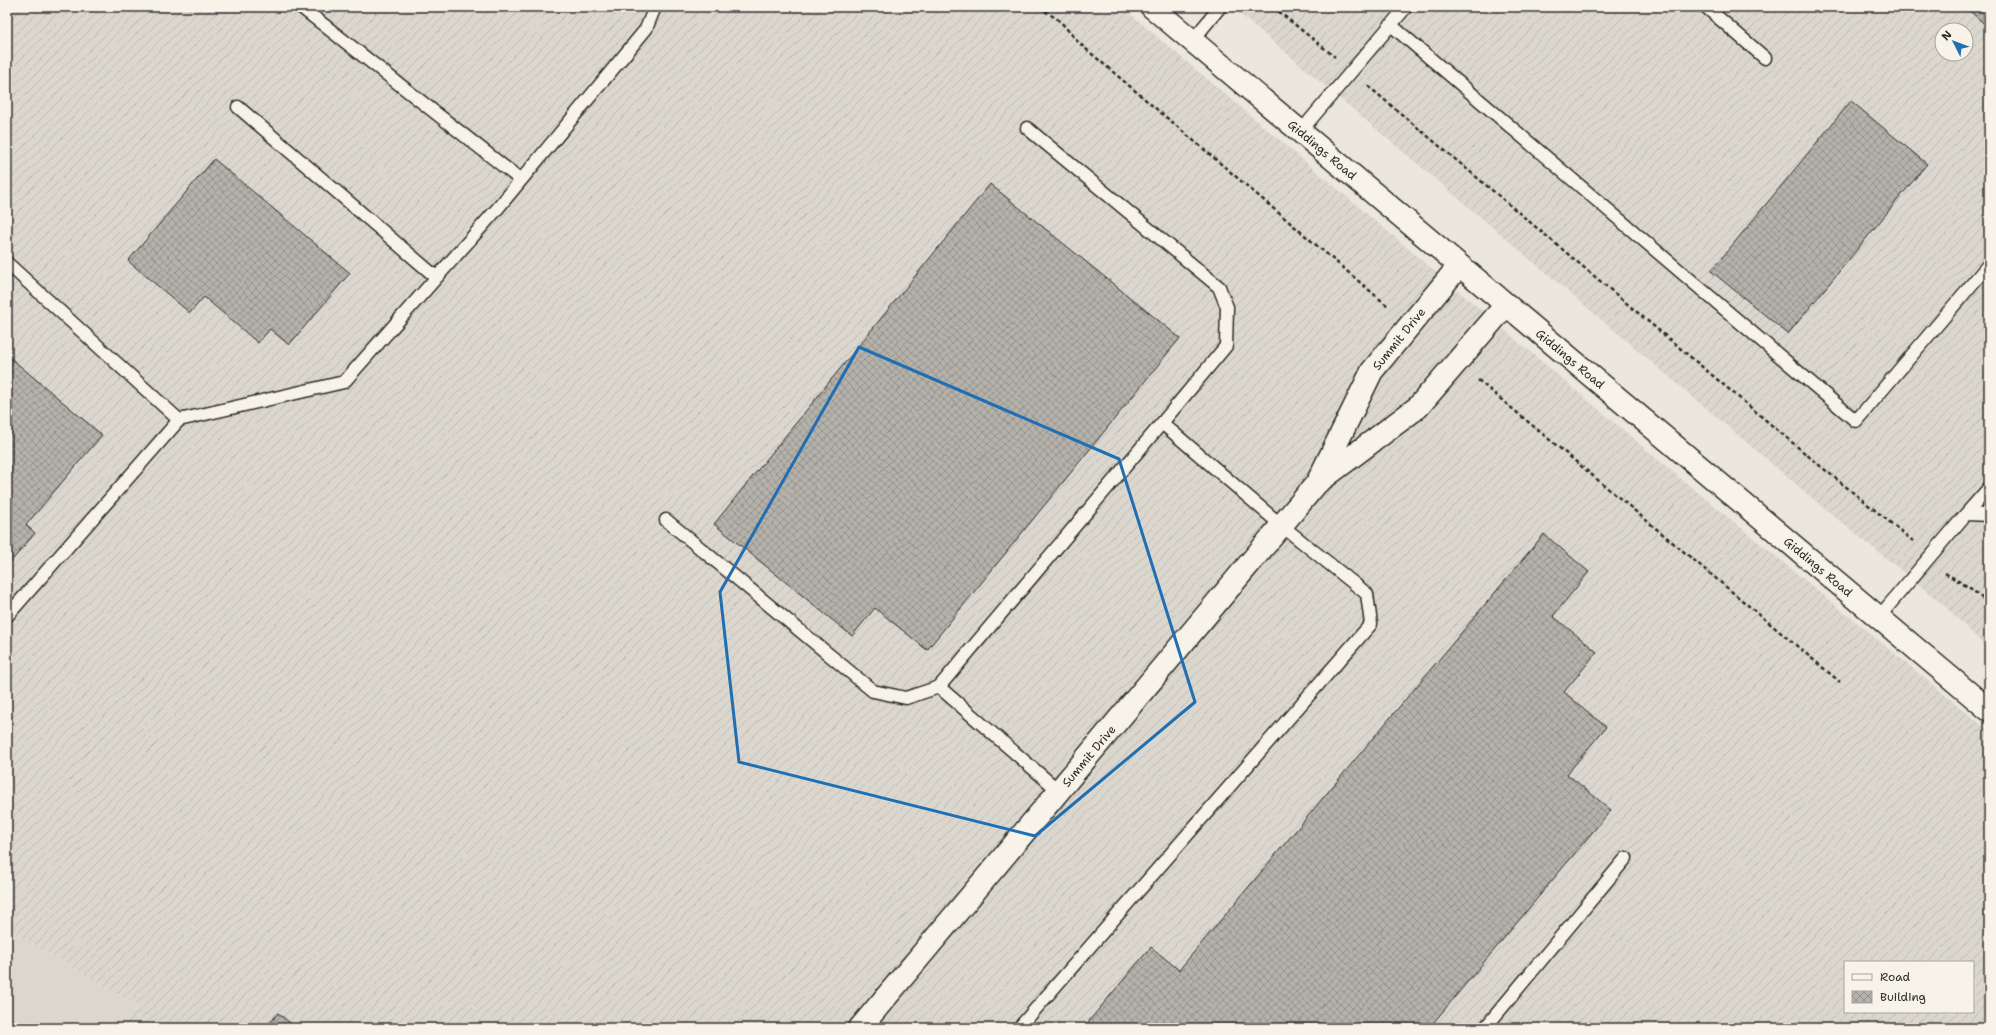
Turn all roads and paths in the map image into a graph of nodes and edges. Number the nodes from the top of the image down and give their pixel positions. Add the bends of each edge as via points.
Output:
1 (301, 7) edge
2 (655, 7) edge
3 (1152, 7) edge
4 (1220, 7) edge
5 (1273, 7) edge
6 (1406, 7) edge
7 (1706, 7) edge
8 (1391, 25) junction
9 (1192, 41) junction
10 (1765, 58) dead end
11 (1352, 72) junction
12 (238, 107) dead end
13 (1027, 128) dead end
14 (1300, 132) junction
15 (521, 180) junction
16 (7, 263) edge
17 (1989, 264) edge
18 (1459, 266) junction
19 (436, 277) junction
20 (1506, 305) junction
21 (179, 420) junction
22 (1162, 423) junction
23 (1317, 483) junction
24 (1989, 488) edge
25 (1966, 514) junction
26 (1989, 516) edge
27 (666, 520) dead end
28 (1282, 525) junction
29 (1930, 557) junction
30 (1989, 604) edge
31 (7, 616) edge
32 (1878, 618) junction
33 (940, 687) junction
34 (1989, 710) edge
35 (1059, 791) junction
36 (1626, 858) dead end
37 (860, 1028) edge
38 (1019, 1028) edge
39 (1485, 1028) edge

1 - 15 lane
2 - 15 lane via 646,29
3 - 9 street, Giddings Road
4 - 9 lane
5 - 11 path
6 - 8 lane
7 - 10 lane
8 - 11 lane
8 - 17 lane via 1856,421
9 - 14 street, Giddings Road
11 - 14 lane
11 - 29 path
12 - 19 lane
13 - 22 lane via 1219,287 1227,307 1226,346
14 - 18 street, Giddings Road
15 - 19 lane
16 - 21 lane
18 - 20 street, Giddings Road
18 - 23 street, Summit Drive via 1372,371
19 - 21 lane via 344,382
20 - 23 street, Summit Drive via 1418,408
20 - 32 street, Giddings Road
21 - 31 lane
22 - 28 lane
22 - 33 lane
23 - 28 street, Summit Drive
24 - 25 lane
25 - 26 lane
25 - 29 lane
27 - 33 lane via 873,691 906,698
28 - 35 street, Summit Drive
28 - 38 lane via 1367,594 1371,624
29 - 30 path via 1945,572
29 - 32 lane
32 - 34 street, Giddings Road
33 - 35 lane
35 - 37 street, Summit Drive
36 - 39 lane

